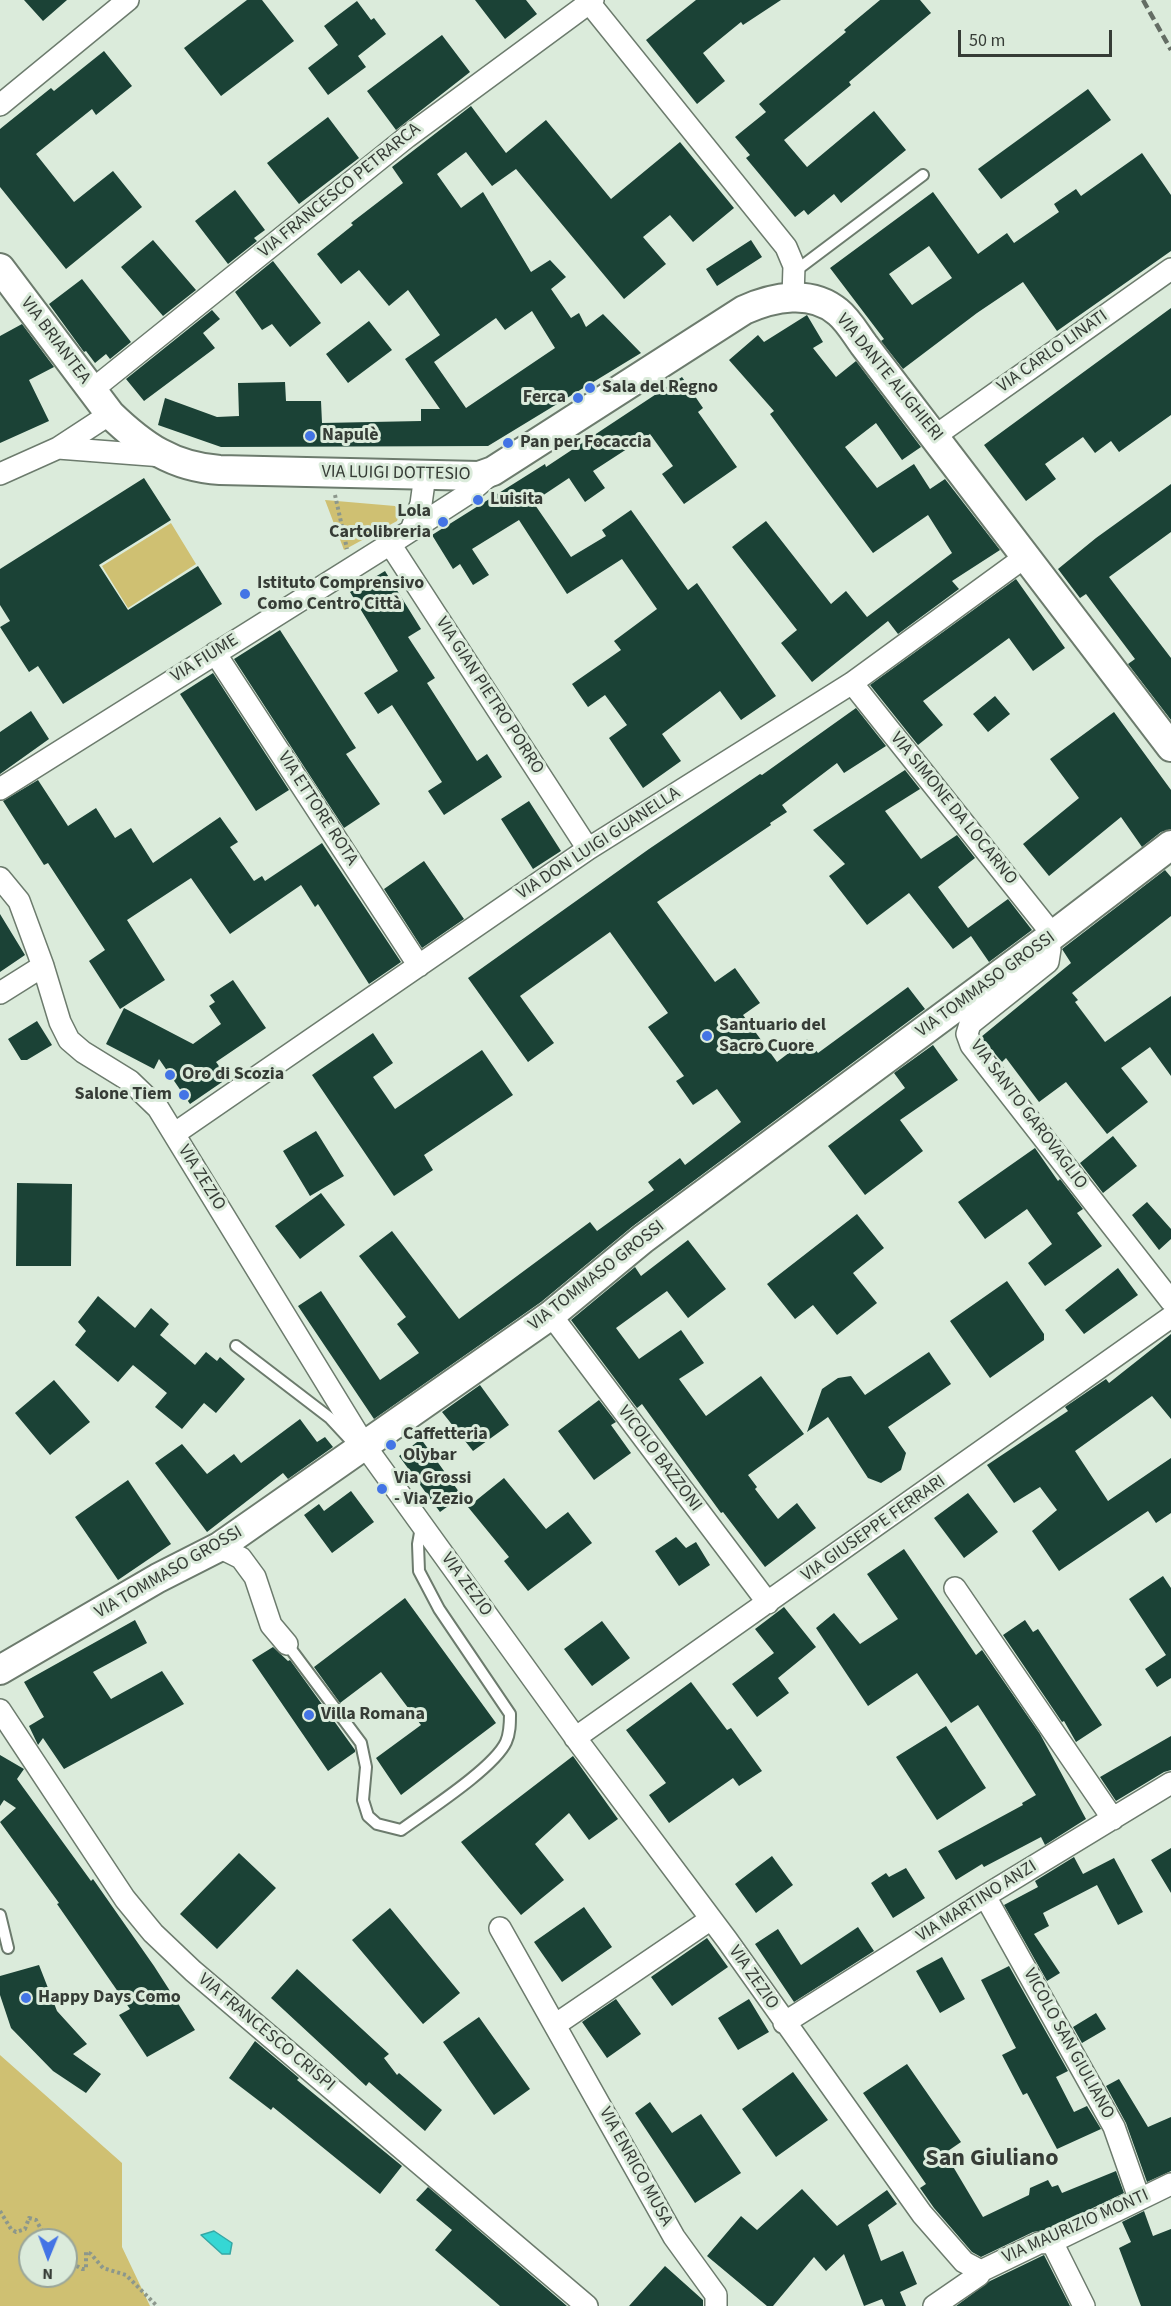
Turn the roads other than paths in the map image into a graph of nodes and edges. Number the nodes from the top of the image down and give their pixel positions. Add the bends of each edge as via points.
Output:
1 (128, 0) edge
2 (590, 1) edge
3 (0, 105) edge
4 (923, 176) dead end
5 (0, 268) edge
6 (1171, 269) edge
7 (793, 285) junction
8 (92, 390) junction
9 (110, 414) junction
10 (935, 436) junction
11 (58, 448) junction
12 (163, 456) junction
13 (493, 471) junction
14 (0, 474) edge
15 (425, 475) junction
16 (411, 530) junction
17 (390, 544) junction
18 (1025, 557) junction
19 (215, 653) junction
20 (852, 683) junction
21 (1171, 747) edge
22 (0, 789) edge
23 (1171, 845) edge
24 (588, 849) junction
25 (0, 878) edge
26 (1049, 938) junction
27 (43, 966) junction
28 (419, 966) junction
29 (0, 993) edge
30 (174, 1134) junction
31 (1171, 1301) edge
32 (551, 1315) junction
33 (1171, 1317) edge
34 (236, 1346) dead end
35 (361, 1448) junction
36 (422, 1523) junction
37 (219, 1547) junction
38 (955, 1588) dead end
39 (768, 1603) junction
40 (287, 1644) joint
41 (0, 1670) edge
42 (0, 1710) edge
43 (575, 1738) junction
44 (1171, 1783) edge
45 (1113, 1819) junction
46 (985, 1896) junction
47 (0, 1915) edge
48 (711, 1919) junction
49 (500, 1928) dead end
50 (8, 1948) dead end
51 (784, 2023) junction
52 (555, 2025) junction
53 (1171, 2184) edge
54 (1139, 2198) junction
55 (1052, 2242) junction
56 (981, 2271) junction
57 (587, 2306) edge
58 (716, 2306) edge
59 (934, 2306) edge
60 (1084, 2306) edge

1 - 3 street
2 - 7 street via 786,247 791,255
2 - 8 street, VIA FRANCESCO PETRARCA via 407,136
4 - 7 lane
5 - 8 main road, VIA BRIANTEA
6 - 10 street, VIA CARLO LINATI
7 - 10 main road, VIA DANTE ALIGHIERI via 838,312
7 - 13 main road, VIA LUIGI DOTTESIO via 775,299 744,310
8 - 9 main road, VIA BRIANTEA
9 - 11 street
9 - 12 main road, VIA LUIGI DOTTESIO
10 - 18 main road, VIA DANTE ALIGHIERI
11 - 12 street
11 - 14 street
12 - 15 main road, VIA LUIGI DOTTESIO via 203,469
13 - 15 main road, VIA LUIGI DOTTESIO via 479,476
13 - 16 street, VIA FIUME via 469,493
15 - 16 street via 422,504
16 - 17 street, VIA FIUME
17 - 19 street, VIA FIUME
17 - 24 street, VIA GIAN PIETRO PORRO
18 - 20 street, VIA DON LUIGI GUANELLA
18 - 21 main road, VIA DANTE ALIGHIERI
19 - 22 street, VIA FIUME
19 - 28 street, VIA ETTORE ROTA
20 - 24 street, VIA DON LUIGI GUANELLA
20 - 26 street, VIA SIMONE DA LOCARNO
23 - 26 main road, VIA TOMMASO GROSSI
24 - 28 street, VIA DON LUIGI GUANELLA
25 - 27 street, VIA ZEZIO via 20,901
26 - 31 street, VIA SANTO GAROVAGLIO via 1048,962 970,1024 970,1045
26 - 32 main road, VIA TOMMASO GROSSI via 643,1239
27 - 29 street
27 - 30 street, VIA ZEZIO via 69,1040 139,1088 158,1108
28 - 30 street, VIA DON LUIGI GUANELLA
30 - 35 street, VIA ZEZIO
32 - 35 main road, VIA TOMMASO GROSSI
32 - 39 street, VICOLO BAZZONI
33 - 39 street, VIA GIUSEPPE FERRARI
34 - 35 lane via 330,1418
35 - 36 street, VIA ZEZIO
35 - 37 main road, VIA TOMMASO GROSSI
36 - 40 lane via 417,1544 419,1570 439,1609 510,1714 506,1743 489,1765 401,1830 377,1824 368,1816 363,1800 366,1767 361,1743
36 - 43 street, VIA ZEZIO
37 - 40 street via 241,1558 255,1577 271,1625
37 - 41 main road, VIA TOMMASO GROSSI
38 - 45 street
39 - 43 street, VIA GIUSEPPE FERRARI
42 - 57 street, VIA FRANCESCO CRISPI via 125,1899 153,1933
43 - 48 street, VIA ZEZIO
44 - 45 street, VIA MARTINO ANZI
45 - 46 street, VIA MARTINO ANZI
46 - 51 street, VIA MARTINO ANZI
46 - 54 street, VICOLO SAN GIULIANO via 1114,2127
47 - 50 lane
48 - 51 street, VIA ZEZIO
48 - 52 street
49 - 52 street, VIA ENRICO MUSA
51 - 56 street, VIA ZEZIO via 922,2214 964,2262
52 - 58 street, VIA ENRICO MUSA via 674,2237 716,2295
53 - 54 street, VIA MAURIZIO MONTI
54 - 55 street, VIA MAURIZIO MONTI
55 - 56 street, VIA MAURIZIO MONTI via 1039,2243
55 - 60 street
56 - 59 street, VIA MAURIZIO MONTI

